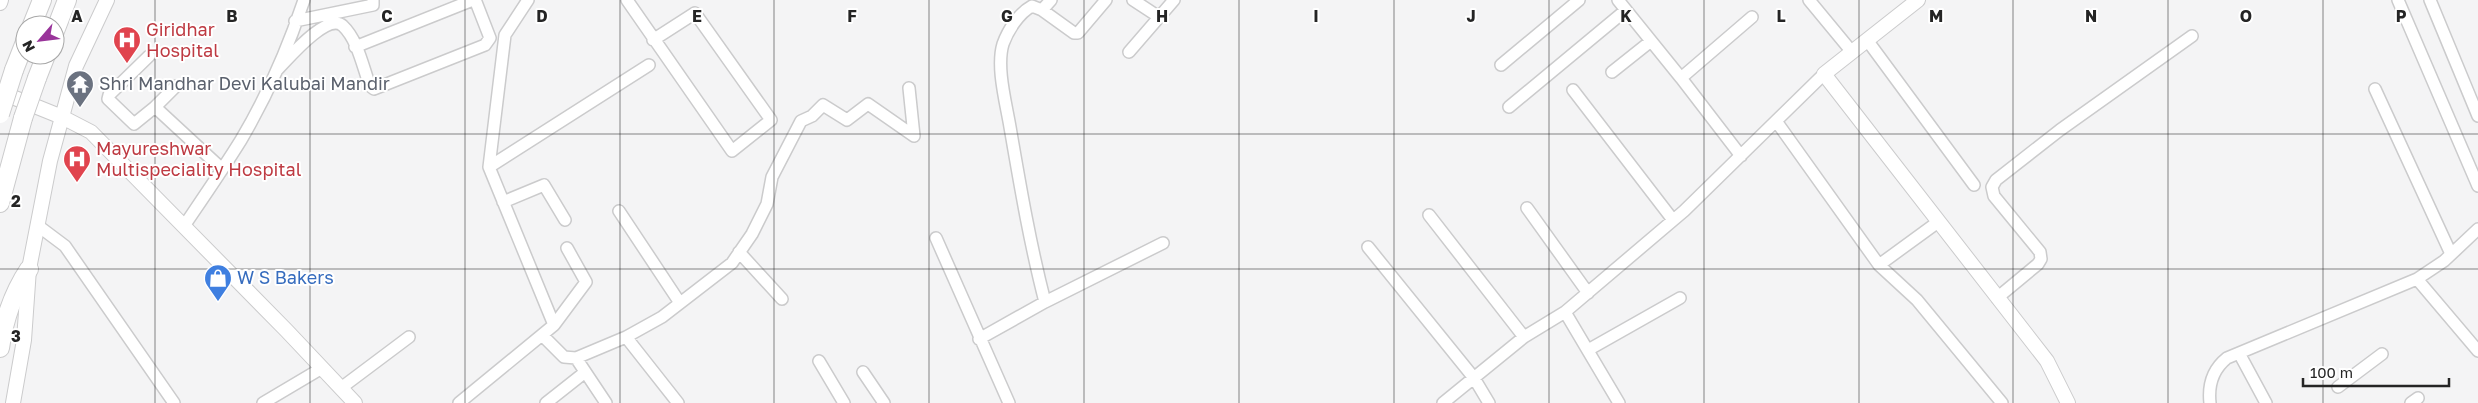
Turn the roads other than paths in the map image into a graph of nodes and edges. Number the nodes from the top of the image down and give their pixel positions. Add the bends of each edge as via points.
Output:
1 (42, 0) edge
2 (67, 0) edge
3 (107, 0) edge
4 (304, 0) edge
5 (373, 0) edge
6 (528, 0) edge
7 (626, 0) edge
8 (1051, 0) edge
9 (1106, 0) edge
10 (1133, 0) edge
11 (1174, 0) edge
12 (1579, 0) edge
13 (1618, 0) edge
14 (1809, 0) edge
15 (1918, 0) edge
16 (2398, 0) edge
17 (2430, 0) edge
18 (1042, 10) junction
19 (1626, 10) junction
20 (36, 15) edge
21 (61, 15) edge
22 (1159, 17) junction
23 (1752, 17) dead end
24 (295, 21) junction
25 (2192, 36) dead end
26 (653, 40) junction
27 (1867, 40) junction
28 (1651, 41) junction
29 (355, 47) junction
30 (1129, 52) dead end
31 (1852, 52) junction
32 (149, 56) dead end
33 (16, 65) edge
34 (42, 65) edge
35 (649, 65) dead end
36 (1501, 66) dead end
37 (277, 70) junction
38 (1612, 72) dead end
39 (1824, 74) junction
40 (1681, 78) junction
41 (176, 86) dead end
42 (909, 88) dead end
43 (2375, 89) dead end
44 (1573, 90) dead end
45 (0, 92) edge
46 (1509, 106) dead end
47 (154, 107) junction
48 (0, 114) edge
49 (2478, 116) edge
50 (62, 117) junction
51 (1776, 121) junction
52 (1741, 156) junction
53 (489, 167) junction
54 (222, 169) junction
55 (1974, 184) dead end
56 (2478, 186) edge
57 (503, 202) junction
58 (0, 203) edge
59 (1527, 208) dead end
60 (619, 211) dead end
61 (1429, 215) dead end
62 (565, 220) dead end
63 (1673, 220) junction
64 (1938, 222) junction
65 (36, 225) junction
66 (184, 226) junction
67 (2478, 229) edge
68 (936, 238) dead end
69 (1162, 243) dead end
70 (1368, 247) dead end
71 (567, 248) dead end
72 (739, 252) junction
73 (2451, 254) junction
74 (1879, 265) junction
75 (29, 269) junction
76 (2417, 279) junction
77 (1588, 293) junction
78 (1680, 298) dead end
79 (1997, 298) junction
80 (782, 300) dead end
81 (1045, 302) junction
82 (680, 303) junction
83 (1565, 312) junction
84 (554, 325) junction
85 (542, 335) junction
86 (409, 337) dead end
87 (626, 337) junction
88 (1524, 337) junction
89 (979, 339) junction
90 (0, 348) edge
91 (1588, 350) junction
92 (2478, 351) edge
93 (2239, 353) junction
94 (2382, 354) dead end
95 (576, 358) junction
96 (819, 361) dead end
97 (322, 368) junction
98 (863, 372) dead end
99 (584, 373) junction
100 (1474, 378) junction
101 (2338, 387) dead end
102 (341, 388) junction
103 (13, 403) edge
104 (174, 403) edge
105 (263, 403) edge
106 (355, 403) edge
107 (459, 403) edge
108 (546, 403) edge
109 (606, 403) edge
110 (614, 403) edge
111 (678, 403) edge
112 (844, 403) edge
113 (884, 403) edge
114 (1009, 403) edge
115 (1443, 403) edge
116 (1489, 403) edge
117 (1619, 403) edge
118 (2002, 403) edge
119 (2068, 403) edge
120 (2210, 403) edge
121 (2266, 403) edge

1 - 20 highway
2 - 21 highway
3 - 50 street via 76,66
4 - 24 street
5 - 24 street via 373,5
6 - 53 street via 505,35
7 - 26 street
8 - 18 street
9 - 18 street via 1078,33
10 - 22 street
11 - 22 street
12 - 36 street
13 - 19 street
14 - 31 street
15 - 27 street
16 - 56 street
17 - 49 street
18 - 81 street via 1032,6 1026,9 1010,28 1002,45 1002,80 1022,198
19 - 28 street
19 - 46 street
22 - 30 street
23 - 40 street
24 - 37 street
25 - 79 street via 1996,180 1992,187 1994,196 2040,252 2041,259
26 - 26 street via 695,13 771,120 732,151
27 - 31 street
27 - 55 street
28 - 38 street
28 - 40 street
29 - 29 street via 370,86 378,89 485,45 490,38 473,0
29 - 37 street via 343,26 338,22 332,23 318,30
31 - 39 street
32 - 47 street via 108,98 134,124
33 - 48 highway, bridge
34 - 58 highway, bridge via 23,118
35 - 53 street
37 - 54 street
39 - 51 street
39 - 64 street
40 - 52 street
41 - 47 street
42 - 72 street via 914,136 868,104 846,120 823,105 801,121 772,178 767,204
43 - 73 street
44 - 63 street
45 - 50 street
47 - 54 street
50 - 65 street
50 - 66 street via 91,132
51 - 52 street
51 - 74 street
52 - 63 street
53 - 57 street
54 - 66 street
57 - 62 street via 544,185
57 - 84 street
59 - 77 street
60 - 82 street
61 - 88 street
63 - 77 street
64 - 74 street
64 - 79 street
65 - 75 street
65 - 104 street via 65,246
66 - 97 street
67 - 73 street
68 - 89 street
69 - 81 street
70 - 100 street
71 - 84 street via 586,282
72 - 80 street
72 - 82 street via 732,263
73 - 76 street
74 - 118 street via 1917,300
75 - 90 highway via 17,286
75 - 103 street via 24,340
76 - 92 street
76 - 93 street
77 - 83 street
78 - 91 street
79 - 119 street via 2046,361
81 - 89 street
82 - 87 street
83 - 88 street
83 - 91 street
84 - 85 street
85 - 95 street via 564,357
85 - 107 street
86 - 102 street
87 - 95 street
87 - 111 street
88 - 100 street
89 - 114 street
91 - 117 street
93 - 120 street via 2220,363 2210,384
93 - 121 street
94 - 101 street
95 - 99 street
96 - 112 street
97 - 102 street
97 - 105 street
98 - 113 street
99 - 108 street
99 - 109 street
100 - 115 street
100 - 116 street
102 - 106 street
109 - 110 street

